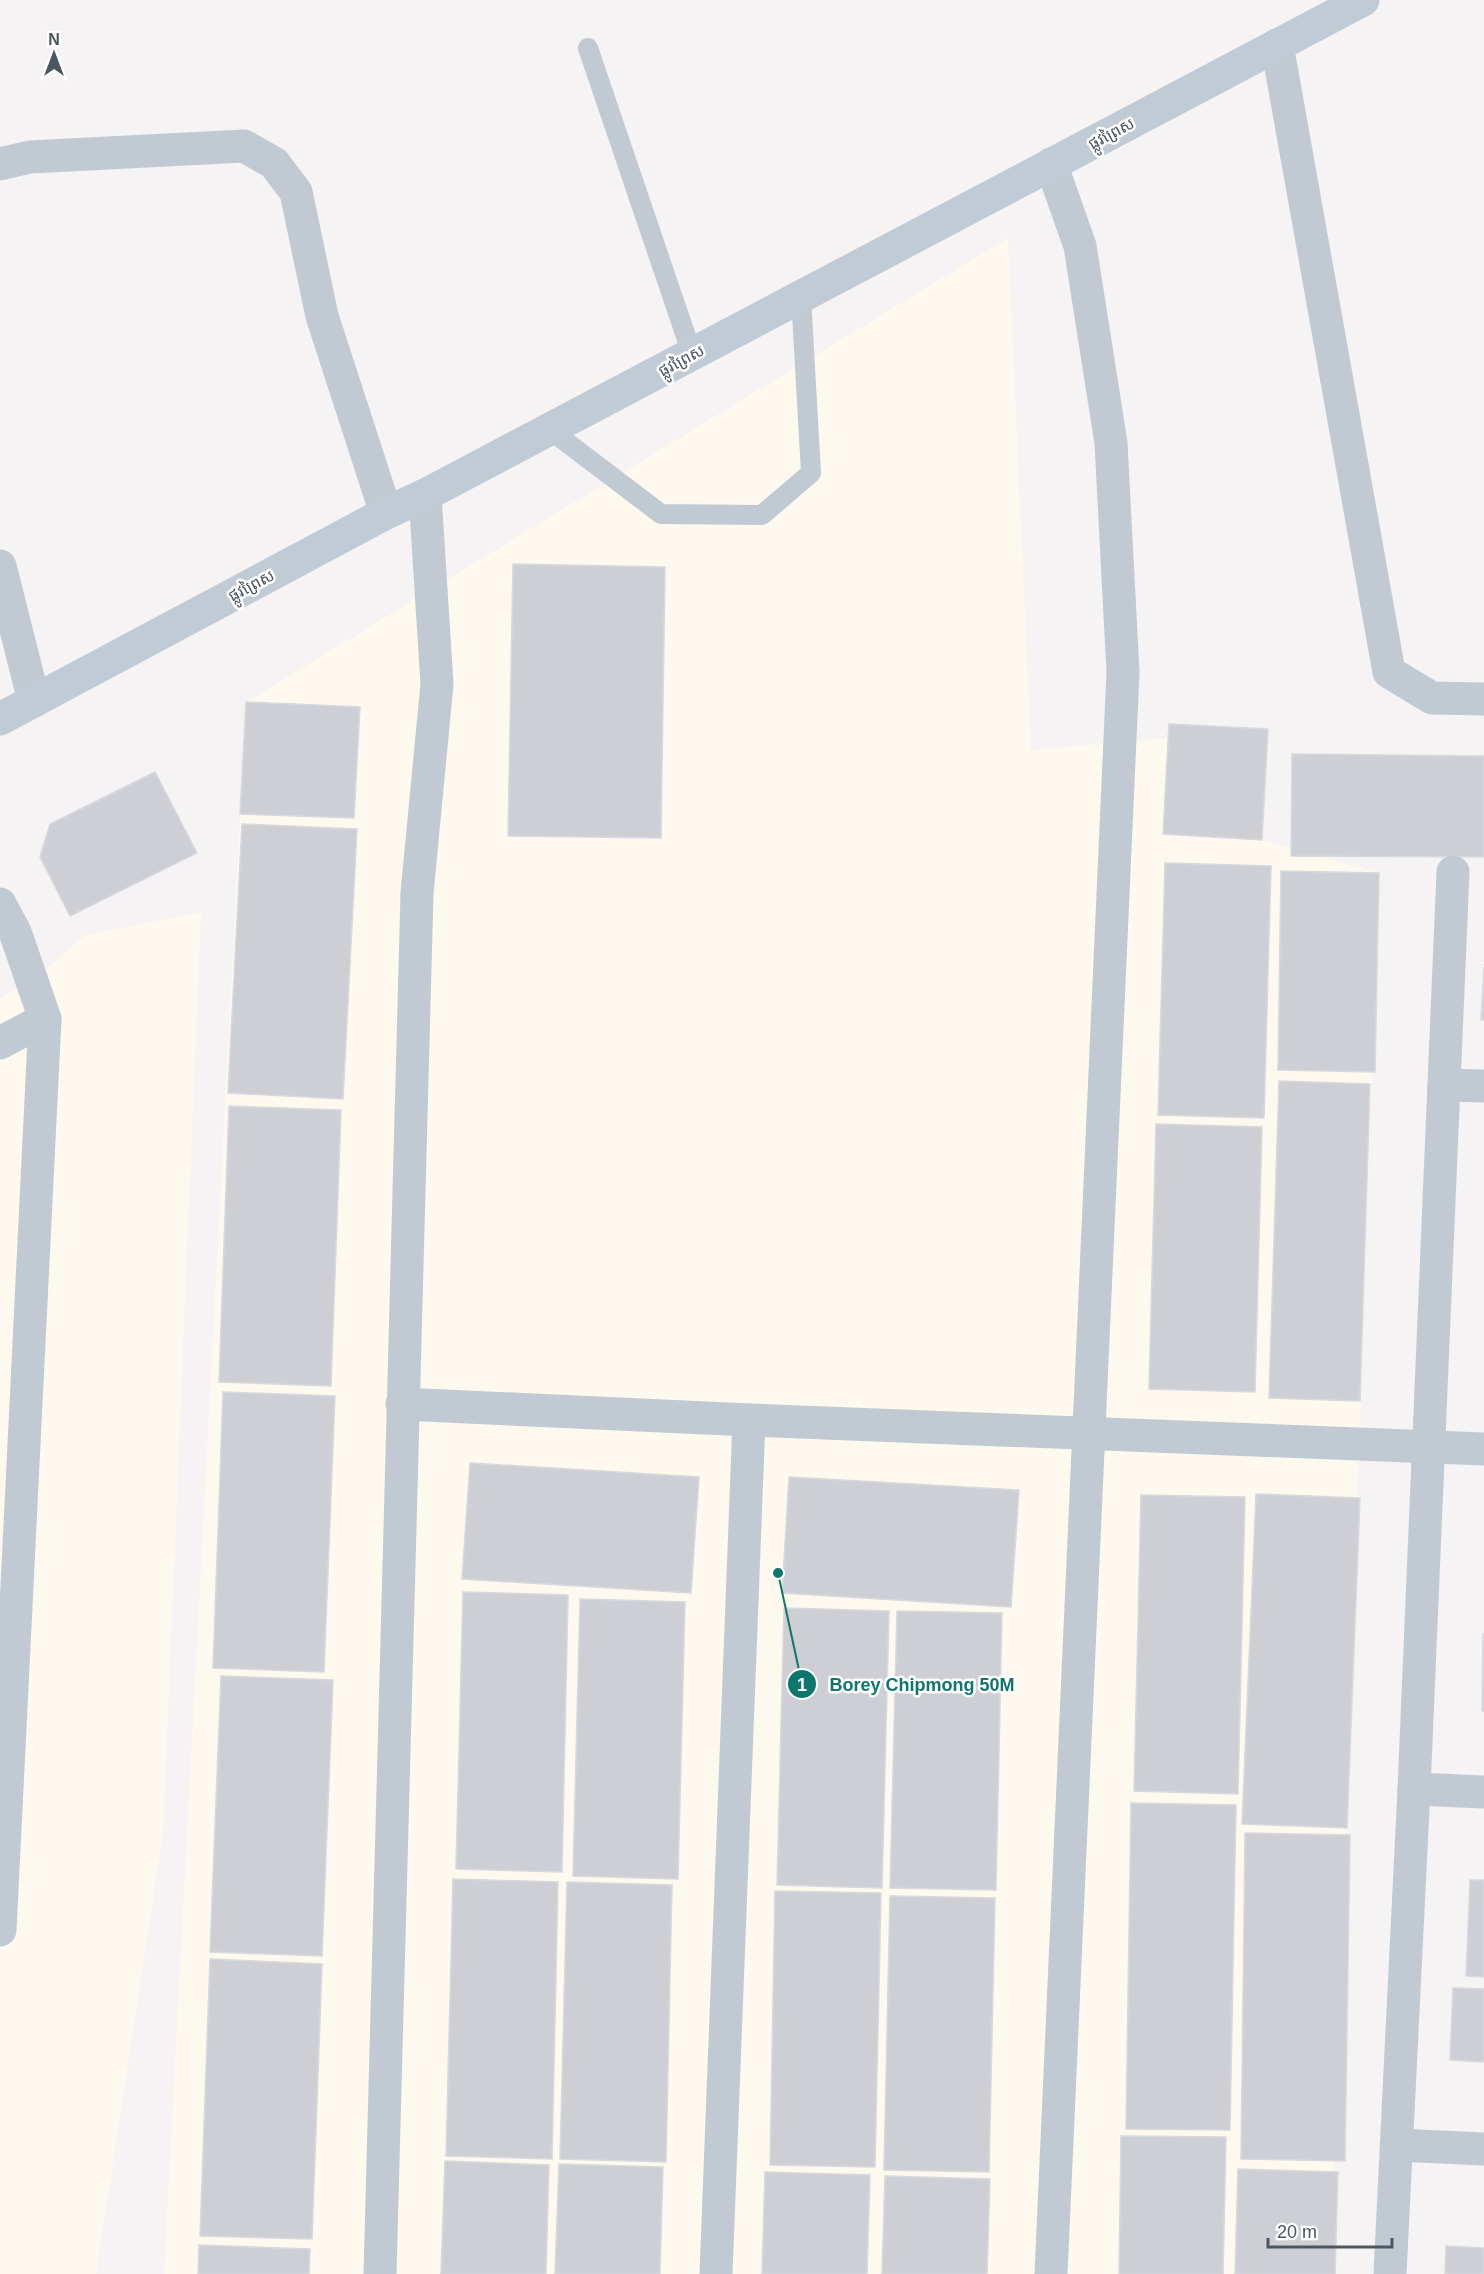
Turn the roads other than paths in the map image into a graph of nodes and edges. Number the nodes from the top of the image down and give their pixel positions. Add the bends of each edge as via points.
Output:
1 (1363, 0) edge
2 (1277, 45) junction
3 (588, 48) dead end
4 (0, 164) edge
5 (1051, 164) junction
6 (801, 296) junction
7 (692, 354) junction
8 (549, 429) junction
9 (425, 495) junction
10 (386, 513) junction
11 (0, 566) edge
12 (1484, 699) edge
13 (34, 701) junction
14 (0, 719) edge
15 (1453, 872) dead end
16 (0, 904) edge
17 (45, 1019) junction
18 (0, 1043) edge
19 (1444, 1085) junction
20 (1484, 1086) edge
21 (402, 1404) junction
22 (749, 1420) junction
23 (1089, 1434) junction
24 (1427, 1446) junction
25 (1484, 1449) edge
26 (1414, 1789) junction
27 (1484, 1792) edge
28 (0, 1930) edge
29 (1397, 2145) junction
30 (1484, 2149) edge
31 (380, 2274) edge
32 (716, 2274) edge
33 (1051, 2274) edge
34 (1390, 2274) edge

1 - 2 main road, ផ្លូវព្រៃស
2 - 5 main road, ផ្លូវព្រៃស
2 - 12 street via 1389,672 1432,698
3 - 7 lane
4 - 10 street via 30,157 244,146 274,163 296,192 322,316
5 - 6 main road, ផ្លូវព្រៃស
5 - 23 street via 1080,246 1111,443 1123,672
6 - 7 main road, ផ្លូវព្រៃស
6 - 8 lane via 811,473 762,515 661,514
7 - 8 main road, ផ្លូវព្រៃស
8 - 9 main road, ផ្លូវព្រៃស
9 - 10 main road, ផ្លូវព្រៃស
9 - 21 street via 437,684 417,893
10 - 13 main road, ផ្លូវព្រៃស
11 - 13 street
13 - 14 main road, ផ្លូវព្រៃស
15 - 19 street
16 - 17 street via 15,932
17 - 18 street
17 - 28 street
19 - 20 street
19 - 24 street
21 - 22 street
21 - 31 street
22 - 23 street
22 - 32 street
23 - 24 street
23 - 33 street
24 - 25 street
24 - 26 street
26 - 27 street
26 - 29 street
29 - 30 street
29 - 34 street

